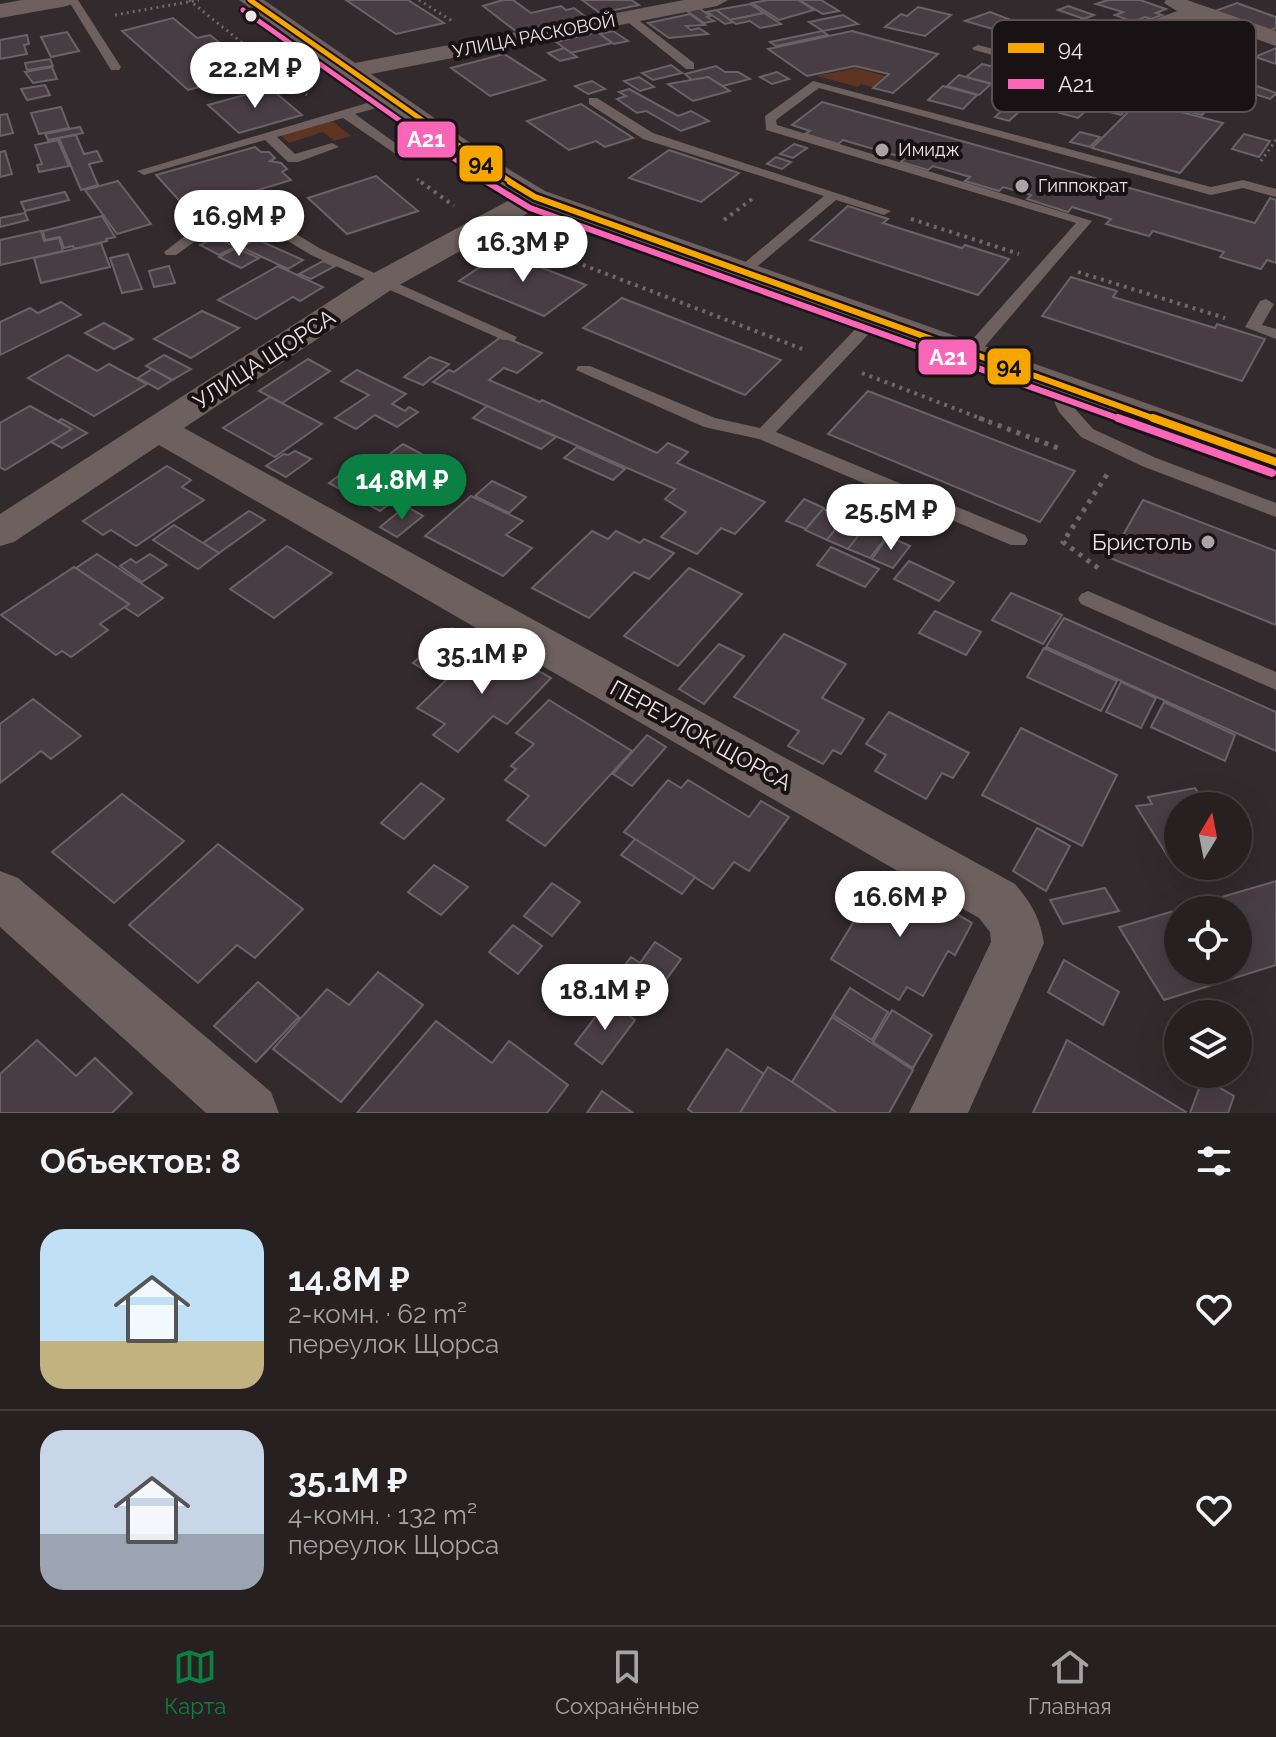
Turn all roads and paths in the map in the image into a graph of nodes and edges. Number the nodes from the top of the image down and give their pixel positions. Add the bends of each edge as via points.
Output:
1 (62, 0) edge
2 (73, 0) edge
3 (250, 0) edge
4 (419, 0) edge
5 (717, 0) edge
6 (1167, 0) edge
7 (0, 11) edge
8 (1198, 11) junction
9 (628, 17) junction
10 (1174, 20) edge
11 (1223, 20) edge
12 (452, 21) dead end
13 (1256, 32) edge
14 (1276, 39) edge
15 (978, 48) dead end
16 (992, 52) edge
17 (690, 66) dead end
18 (115, 67) dead end
19 (351, 71) junction
20 (391, 100) junction
21 (593, 101) dead end
22 (345, 113) junction
23 (267, 135) junction
24 (448, 140) junction
25 (332, 147) dead end
26 (144, 171) dead end
27 (1276, 193) edge
28 (834, 195) junction
29 (535, 197) junction
30 (884, 211) joint
31 (171, 252) dead end
32 (1049, 263) junction
33 (741, 273) junction
34 (383, 281) junction
35 (1266, 304) dead end
36 (873, 320) junction
37 (1253, 327) junction
38 (1276, 334) edge
39 (509, 337) dead end
40 (969, 354) junction
41 (584, 370) dead end
42 (1055, 384) junction
43 (158, 429) junction
44 (764, 434) junction
45 (1276, 462) edge
46 (1111, 469) dead end
47 (1276, 510) edge
48 (0, 532) edge
49 (1018, 540) dead end
50 (1108, 576) dead end
51 (1088, 599) dead end
52 (1276, 681) edge
53 (0, 894) edge
54 (250, 1113) edge
55 (938, 1113) edge

1 - 7 main road
2 - 18 lane
3 - 19 street
4 - 12 path
5 - 9 street, УЛИЦА РАСКОВОЙ
6 - 8 street
8 - 10 street
8 - 11 street
9 - 17 lane
9 - 19 street, УЛИЦА РАСКОВОЙ
13 - 14 street
15 - 16 lane
19 - 20 street
20 - 22 lane
20 - 24 street
21 - 28 lane via 648,136
22 - 23 lane
22 - 24 lane via 403,155
23 - 25 lane via 293,159
23 - 26 lane
24 - 29 street
27 - 32 lane via 1243,184 1211,191 877,95 817,84 769,122 798,136 1085,221
28 - 30 lane
28 - 33 lane
29 - 33 street
29 - 34 street, УЛИЦА ЩОРСА
30 - 32 path
31 - 34 lane via 199,232 218,227 276,228
32 - 37 path
32 - 40 lane
33 - 36 street
34 - 39 lane
34 - 43 street, УЛИЦА ЩОРСА
35 - 37 lane
36 - 40 street
36 - 44 lane
37 - 38 lane
40 - 42 street
41 - 44 lane via 710,423
42 - 45 street
42 - 47 lane via 1068,412 1087,433
43 - 48 street, УЛИЦА ЩОРСА
43 - 55 street, ПЕРЕУЛОК ЩОРСА via 1008,910 1018,943
44 - 49 lane
46 - 50 path via 1063,542
51 - 52 lane
53 - 54 street

